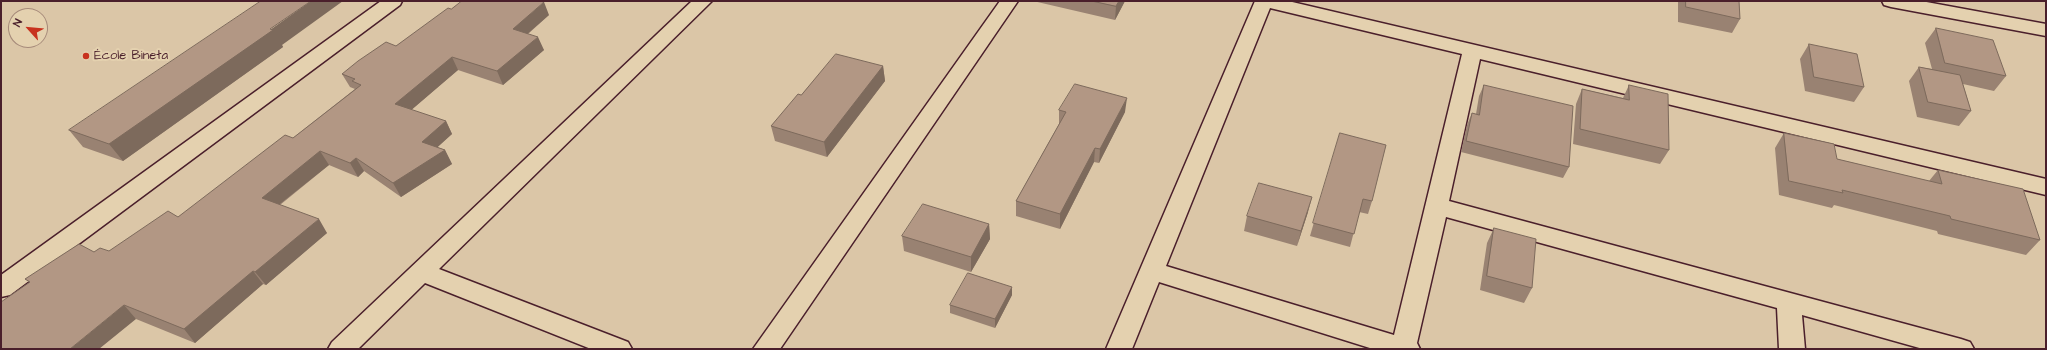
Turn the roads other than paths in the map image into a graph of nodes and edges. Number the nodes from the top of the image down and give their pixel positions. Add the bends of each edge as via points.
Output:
1 (393, 1) edge
2 (703, 1) edge
3 (1009, 1) edge
4 (1264, 1) edge
5 (1891, 1) edge
6 (2046, 30) edge
7 (1472, 52) junction
8 (2045, 189) edge
9 (1437, 206) junction
10 (1152, 271) junction
11 (421, 272) junction
12 (1, 288) edge
13 (1789, 302) junction
14 (1405, 348) edge
15 (340, 349) edge
16 (620, 349) edge
17 (766, 349) edge
18 (1119, 349) edge
19 (1792, 349) edge
20 (1961, 349) edge

1 - 12 street
2 - 11 street
3 - 17 street
4 - 7 street
4 - 10 street
5 - 6 street
7 - 8 street
7 - 9 street
9 - 13 street
9 - 14 street
10 - 14 street
10 - 18 street
11 - 15 street
11 - 16 street
13 - 19 street
13 - 20 street

